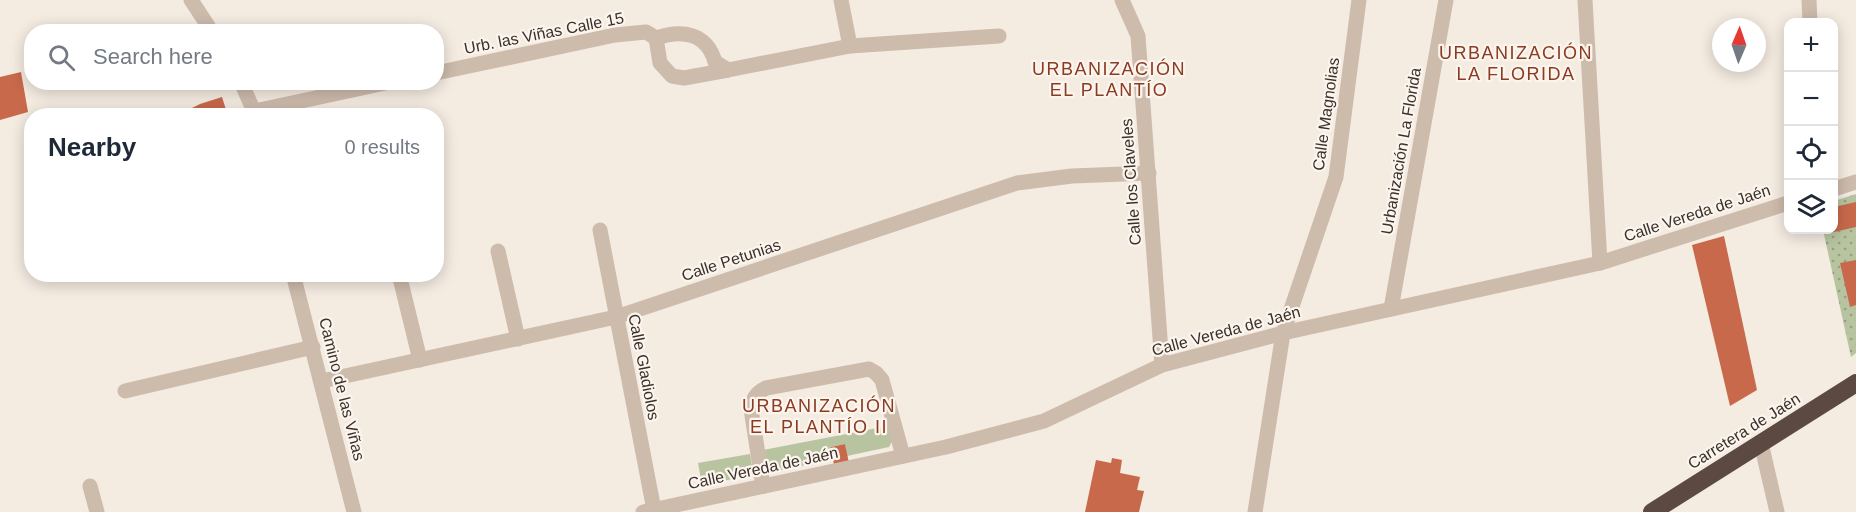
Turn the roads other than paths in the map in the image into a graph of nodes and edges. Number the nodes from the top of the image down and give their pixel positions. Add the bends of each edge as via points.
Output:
1 (191, 0) edge
2 (841, 0) edge
3 (1122, 0) edge
4 (1359, 0) edge
5 (1446, 0) edge
6 (1585, 0) edge
7 (1809, 0) edge
8 (1810, 18) edge
9 (207, 24) edge
10 (999, 36) dead end
11 (656, 38) junction
12 (850, 46) junction
13 (728, 70) junction
14 (444, 71) edge
15 (245, 90) edge
16 (355, 90) edge
17 (254, 108) edge
18 (278, 108) edge
19 (1149, 173) junction
20 (1856, 182) edge
21 (1838, 187) edge
22 (1784, 204) edge
23 (600, 230) dead end
24 (498, 251) dead end
25 (1600, 263) junction
26 (295, 282) edge
27 (401, 282) edge
28 (1391, 309) junction
29 (616, 316) junction
30 (1283, 333) junction
31 (518, 339) junction
32 (313, 347) junction
33 (420, 360) junction
34 (1162, 365) junction
35 (322, 381) junction
36 (1856, 383) edge
37 (124, 391) dead end
38 (1761, 443) junction
39 (903, 456) junction
40 (90, 486) dead end
41 (763, 486) junction
42 (648, 511) edge
43 (97, 512) edge
44 (354, 512) edge
45 (1255, 512) edge
46 (1652, 512) edge
47 (1777, 512) edge

1 - 9 street
2 - 12 street
3 - 19 street, Calle los Claveles via 1138,36
4 - 30 street, Calle Magnolias via 1336,177
5 - 28 street, Urbanización La Florida
6 - 25 street
7 - 8 street
10 - 12 street
11 - 13 street, Urb. las Viñas Calle 15 via 667,34 693,36 705,42 715,62
11 - 13 street via 660,63 672,76 684,78
11 - 14 street, Urb. las Viñas Calle 15 via 646,32 615,35
12 - 13 street
15 - 17 street
16 - 18 street
19 - 29 street, Calle Petunias via 1017,183
19 - 34 street, Calle los Claveles
20 - 21 street
22 - 25 street, Calle Vereda de Jaén
23 - 29 street, Calle Gladiolos
24 - 31 street
25 - 28 street, Calle Vereda de Jaén
26 - 32 street, Camino de las Viñas
27 - 33 street
28 - 30 street, Calle Vereda de Jaén
29 - 31 street, Calle Petunias
29 - 42 street, Calle Gladiolos
30 - 34 street, Calle Vereda de Jaén
30 - 45 street, Calle Magnolias
31 - 33 street, Calle Petunias
32 - 35 street, Camino de las Viñas
32 - 37 street
33 - 35 street, Calle Petunias
34 - 39 street, Calle Vereda de Jaén via 1044,421
35 - 44 street, Camino de las Viñas
36 - 38 highway, Carretera de Jaén
38 - 46 highway, Carretera de Jaén
38 - 47 street
39 - 41 street, Calle Vereda de Jaén
39 - 41 street via 882,380 870,369 766,388 752,399 751,410
40 - 43 street
41 - 42 street, Calle Vereda de Jaén

